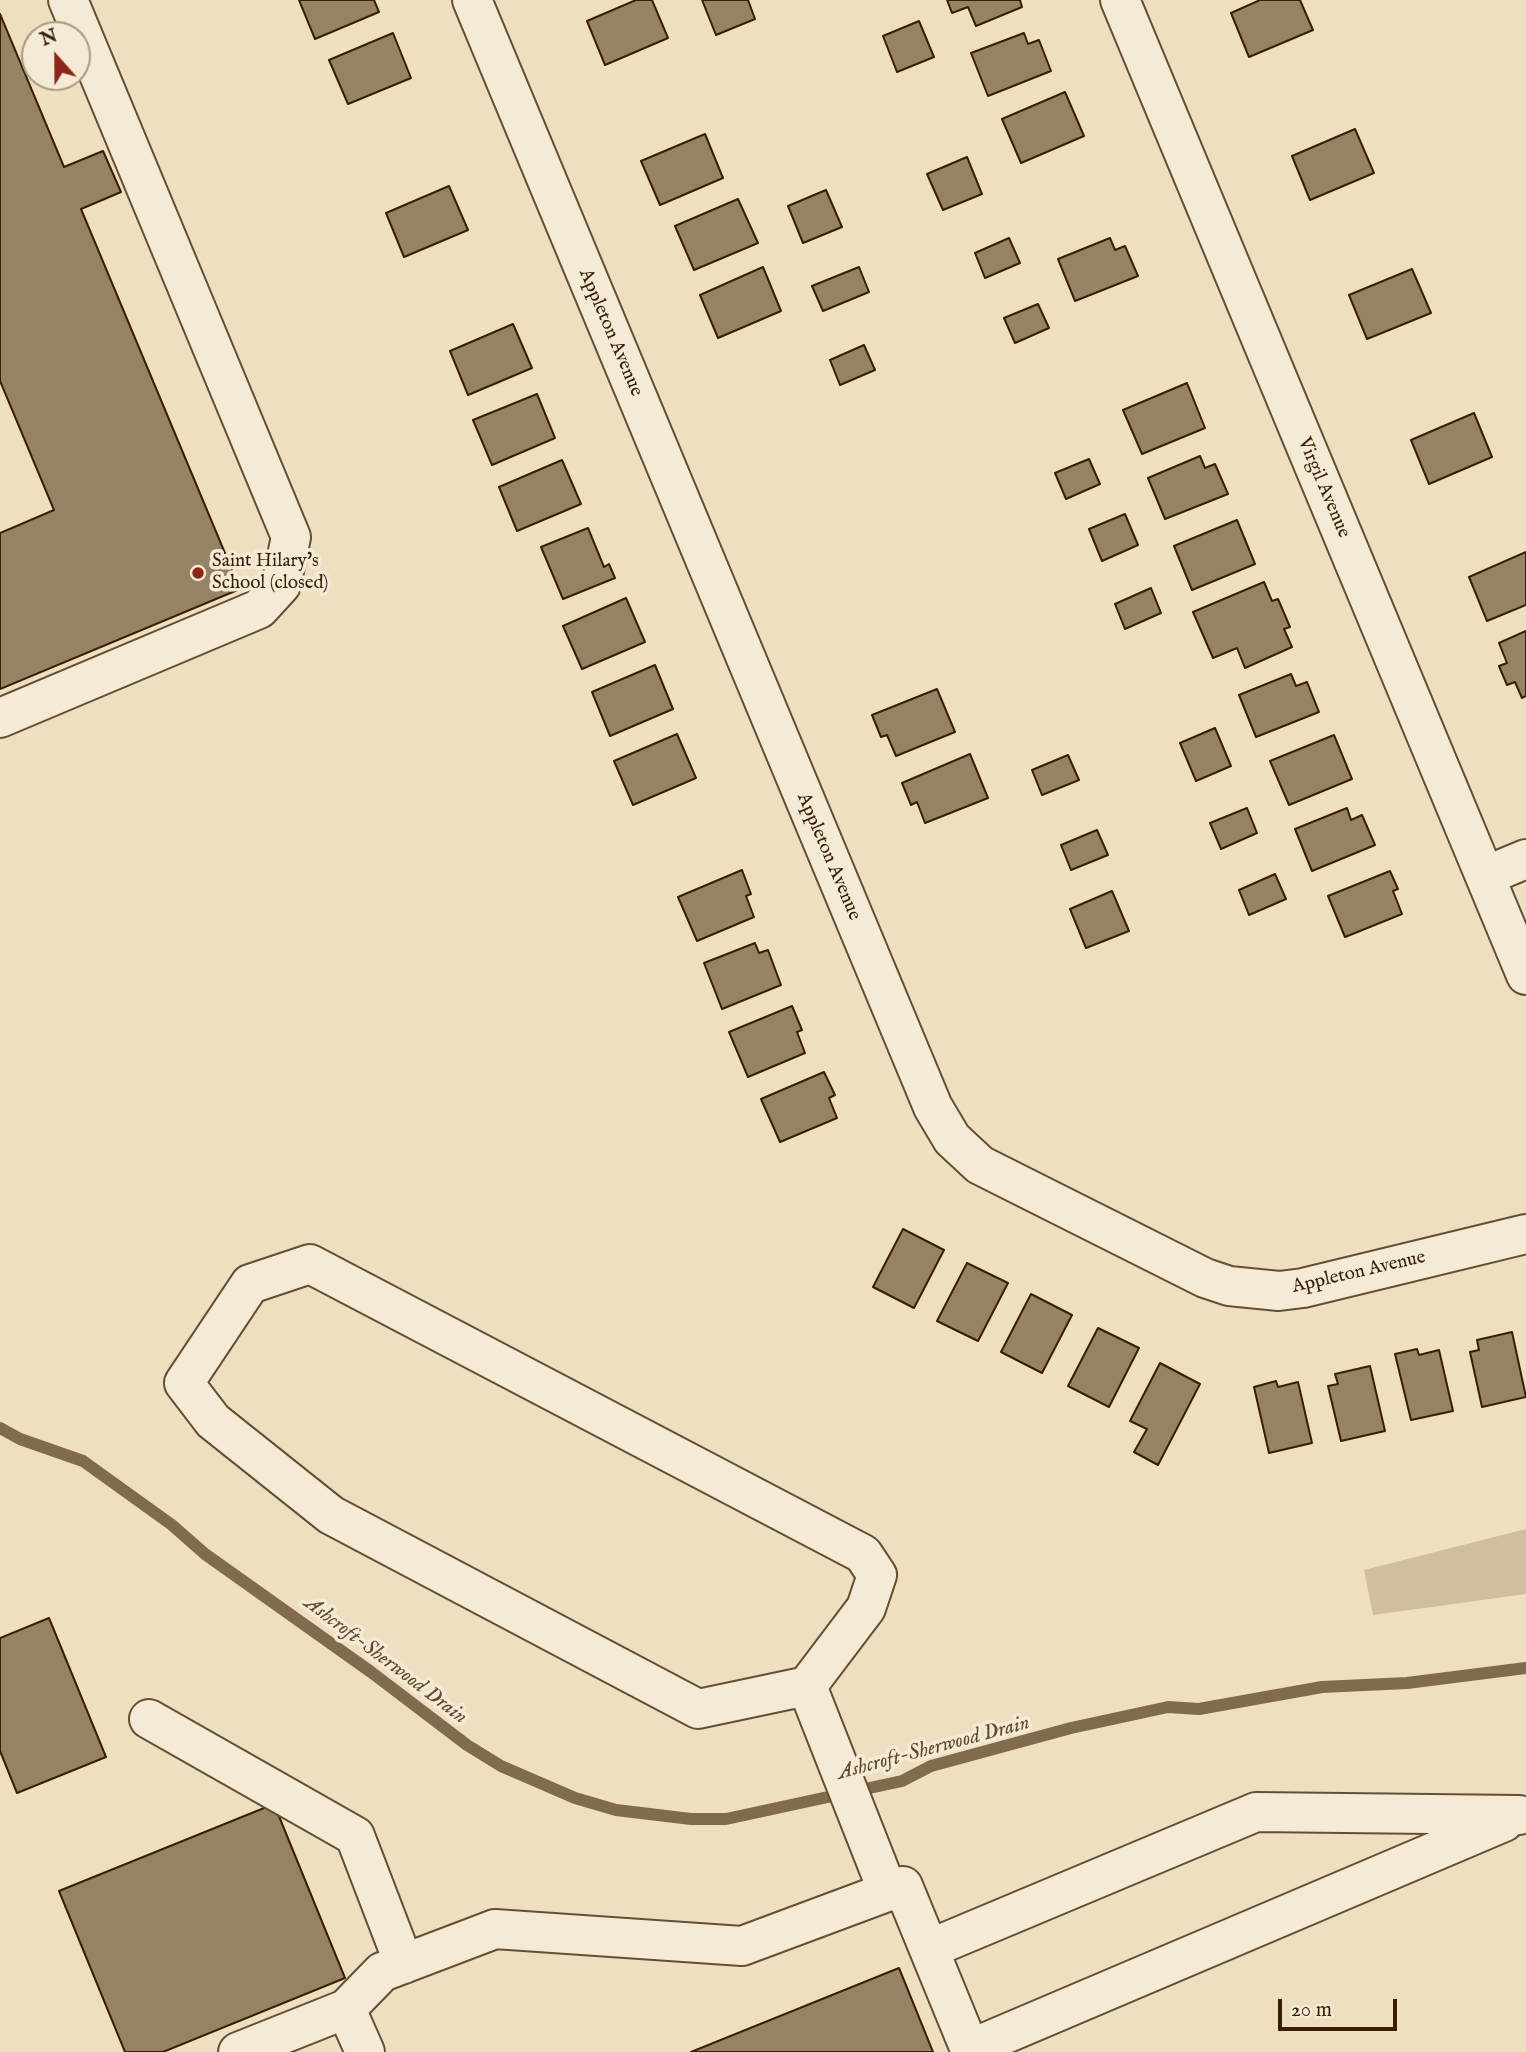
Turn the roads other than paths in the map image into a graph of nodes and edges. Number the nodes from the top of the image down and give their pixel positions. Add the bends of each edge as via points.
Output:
1 (68, 0) edge
2 (472, 0) edge
3 (1120, 0) edge
4 (0, 718) edge
5 (1526, 859) edge
6 (1485, 876) junction
7 (1526, 975) edge
8 (1526, 1234) edge
9 (807, 1686) junction
10 (149, 1719) dead end
11 (1523, 1815) edge
12 (888, 1892) junction
13 (929, 1949) junction
14 (404, 1964) junction
15 (346, 2009) junction
16 (970, 2051) edge
17 (238, 2052) edge
18 (365, 2052) edge

1 - 4 street via 291,537 281,585 259,609
2 - 8 street, Appleton Avenue via 933,1107 952,1139 980,1165 1229,1286 1279,1291 1303,1287
3 - 6 street, Virgil Avenue
5 - 6 street
6 - 7 street, Virgil Avenue
9 - 9 street via 866,1608 877,1574 863,1554 310,1264 250,1284 184,1383 213,1421 331,1515 698,1709
9 - 12 street
10 - 14 street via 355,1836
11 - 13 street via 1256,1812
11 - 16 street
12 - 13 street via 903,1886
12 - 14 street via 742,1946 495,1928
13 - 16 street
14 - 15 street via 382,1972
15 - 17 street
15 - 18 street

